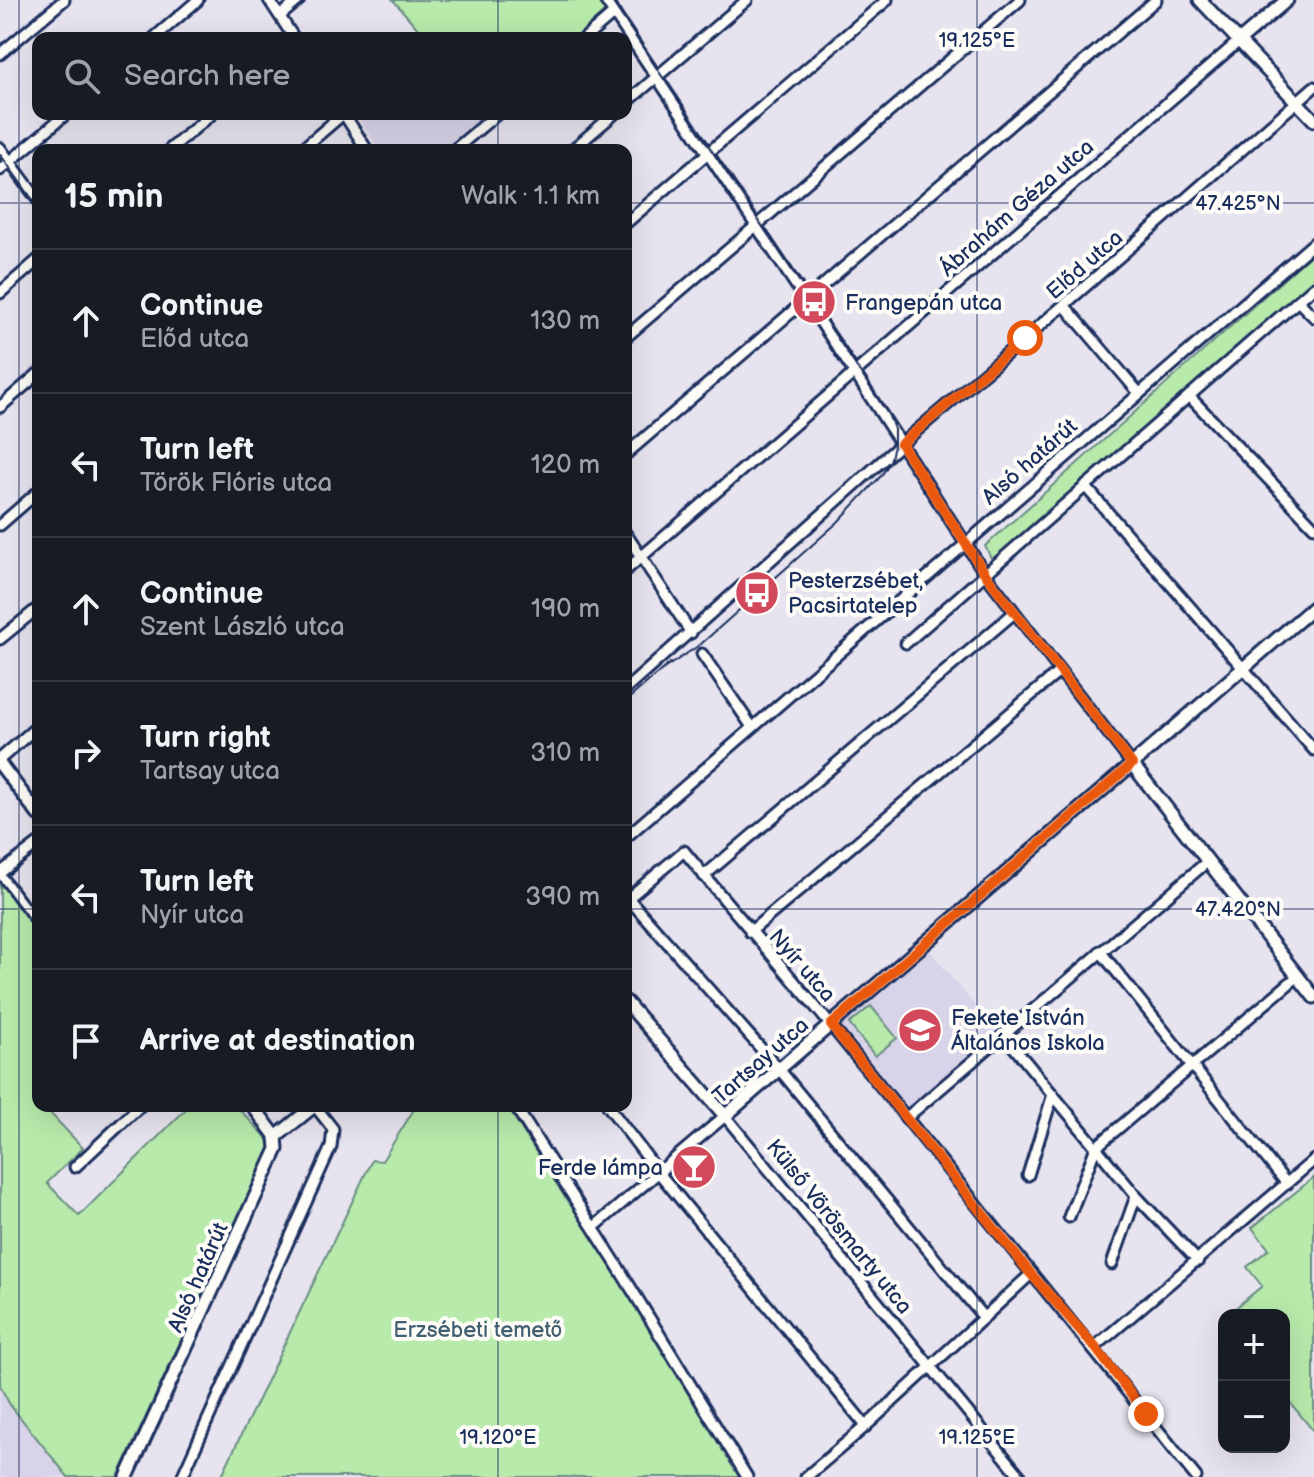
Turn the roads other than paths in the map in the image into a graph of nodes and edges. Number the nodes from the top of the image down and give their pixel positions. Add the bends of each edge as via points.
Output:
1 (64, 0) edge
2 (198, 0) edge
3 (269, 0) edge
4 (299, 0) edge
5 (605, 0) edge
6 (747, 0) edge
7 (887, 0) edge
8 (1020, 0) edge
9 (1156, 0) edge
10 (1200, 0) edge
11 (1287, 0) edge
12 (614, 13) junction
13 (280, 16) junction
14 (161, 32) edge
15 (290, 32) edge
16 (592, 32) edge
17 (626, 32) edge
18 (632, 40) edge
19 (1239, 41) junction
20 (0, 54) edge
21 (656, 77) junction
22 (1314, 87) edge
23 (632, 98) edge
24 (1297, 102) junction
25 (59, 120) edge
26 (205, 120) edge
27 (337, 120) edge
28 (348, 120) edge
29 (490, 120) edge
30 (607, 120) edge
31 (1314, 120) edge
32 (176, 144) edge
33 (308, 144) edge
34 (363, 144) edge
35 (461, 144) edge
36 (579, 144) edge
37 (0, 148) edge
38 (708, 153) junction
39 (10, 162) junction
40 (0, 170) edge
41 (32, 192) edge
42 (632, 218) edge
43 (757, 227) junction
44 (1314, 243) edge
45 (32, 265) edge
46 (1314, 287) edge
47 (0, 293) edge
48 (806, 299) junction
49 (1298, 301) junction
50 (1064, 305) junction
51 (1314, 317) edge
52 (632, 332) edge
53 (854, 372) junction
54 (32, 379) edge
55 (1139, 393) junction
56 (1189, 396) junction
57 (0, 407) edge
58 (901, 444) junction
59 (632, 449) edge
60 (1085, 486) junction
61 (32, 497) edge
62 (0, 525) edge
63 (1314, 527) edge
64 (965, 542) junction
65 (632, 543) edge
66 (641, 557) junction
67 (632, 565) edge
68 (985, 573) junction
69 (1314, 607) edge
70 (32, 613) edge
71 (1014, 613) junction
72 (691, 633) junction
73 (0, 639) edge
74 (906, 643) dead end
75 (702, 654) dead end
76 (1242, 669) junction
77 (1060, 671) junction
78 (632, 684) edge
79 (752, 727) junction
80 (32, 732) edge
81 (1314, 750) edge
82 (0, 761) edge
83 (1132, 764) junction
84 (32, 806) edge
85 (632, 832) edge
86 (32, 849) edge
87 (1208, 861) junction
88 (0, 874) edge
89 (704, 876) junction
90 (632, 895) edge
91 (632, 905) edge
92 (32, 916) edge
93 (750, 932) junction
94 (1100, 951) junction
95 (1298, 976) junction
96 (1314, 997) edge
97 (632, 1009) edge
98 (831, 1025) junction
99 (1004, 1035) junction
100 (1192, 1066) junction
101 (779, 1069) junction
102 (1053, 1094) junction
103 (134, 1112) edge
104 (257, 1112) edge
105 (307, 1112) edge
106 (320, 1112) edge
107 (519, 1112) edge
108 (613, 1112) edge
109 (725, 1116) junction
110 (906, 1118) junction
111 (276, 1137) junction
112 (1096, 1147) junction
113 (1314, 1160) edge
114 (75, 1167) dead end
115 (659, 1173) junction
116 (1028, 1175) dead end
117 (1287, 1184) junction
118 (1136, 1196) junction
119 (1069, 1217) dead end
120 (594, 1227) junction
121 (1198, 1261) junction
122 (1112, 1264) dead end
123 (1031, 1274) junction
124 (984, 1318) junction
125 (1095, 1347) junction
126 (930, 1367) junction
127 (866, 1426) junction
128 (127, 1477) edge
129 (182, 1477) edge
130 (747, 1477) edge
131 (806, 1477) edge
132 (1021, 1477) edge
133 (1196, 1477) edge

1 - 20 street
2 - 14 street
3 - 13 street
4 - 13 street
5 - 12 street
6 - 21 street
7 - 38 street
8 - 43 street
9 - 48 street
10 - 19 street
11 - 19 street, Ábrahám Géza utca
12 - 16 street
12 - 17 street
13 - 15 street
18 - 21 street
19 - 24 street
19 - 53 street, Ábrahám Géza utca
21 - 23 street
21 - 38 street
22 - 24 street, Előd utca
24 - 31 street
24 - 50 street, Előd utca
25 - 39 street
26 - 32 street
27 - 33 street
28 - 34 street
29 - 35 street
30 - 36 street
37 - 39 street
38 - 42 street
38 - 43 street
39 - 40 street
39 - 41 street
43 - 48 street
43 - 52 street
44 - 55 street, Alsó határút
45 - 47 street
46 - 49 street
48 - 53 street
48 - 59 street
49 - 51 street
49 - 56 street
50 - 55 street
50 - 58 street, Előd utca
53 - 58 street
53 - 66 street, Ábrahám Géza utca
54 - 57 street
55 - 64 street, Alsó határút
56 - 60 street
56 - 63 street
58 - 64 street
58 - 72 street, Előd utca
60 - 68 street
60 - 76 street
61 - 62 street
64 - 68 street
64 - 79 street, Alsó határút
65 - 66 street
66 - 67 street, Ábrahám Géza utca
66 - 72 street
68 - 71 street
68 - 74 street
69 - 76 street, Tartsay utca
70 - 73 street
71 - 77 street
71 - 89 street
72 - 78 street, Előd utca
75 - 79 street
76 - 81 street
76 - 83 street, Tartsay utca
77 - 83 street
77 - 93 street
79 - 85 street, Alsó határút
80 - 82 street
82 - 84 street
83 - 87 street
83 - 98 street, Tartsay utca
86 - 88 street
87 - 94 street
87 - 95 street
88 - 92 street
89 - 90 street, Nyír utca via 684,851
89 - 93 street, Nyír utca
91 - 101 street
93 - 98 street, Nyír utca
94 - 99 street
94 - 100 street
95 - 96 street
95 - 100 street
97 - 109 street, Külső Vörösmarty utca
98 - 101 street, Tartsay utca
98 - 110 street, Nyír utca
99 - 102 street
99 - 110 street
100 - 112 street
100 - 117 street
101 - 109 street, Tartsay utca
101 - 124 street
102 - 112 street
102 - 116 street
103 - 114 street
104 - 111 street
105 - 111 street
106 - 129 street via 333,1129 331,1147
107 - 120 street
108 - 115 street
109 - 115 street, Tartsay utca
109 - 126 street, Külső Vörösmarty utca
110 - 123 street, Nyír utca
111 - 128 street, Alsó határút via 277,1149
112 - 118 street
112 - 119 street
113 - 117 street
115 - 120 street, Tartsay utca
115 - 127 street
117 - 121 street
118 - 121 street
118 - 122 street
120 - 130 street
121 - 125 street
123 - 124 street
123 - 125 street, Nyír utca
124 - 126 street
125 - 133 street, Nyír utca
126 - 127 street
126 - 132 street, Külső Vörösmarty utca
127 - 131 street

